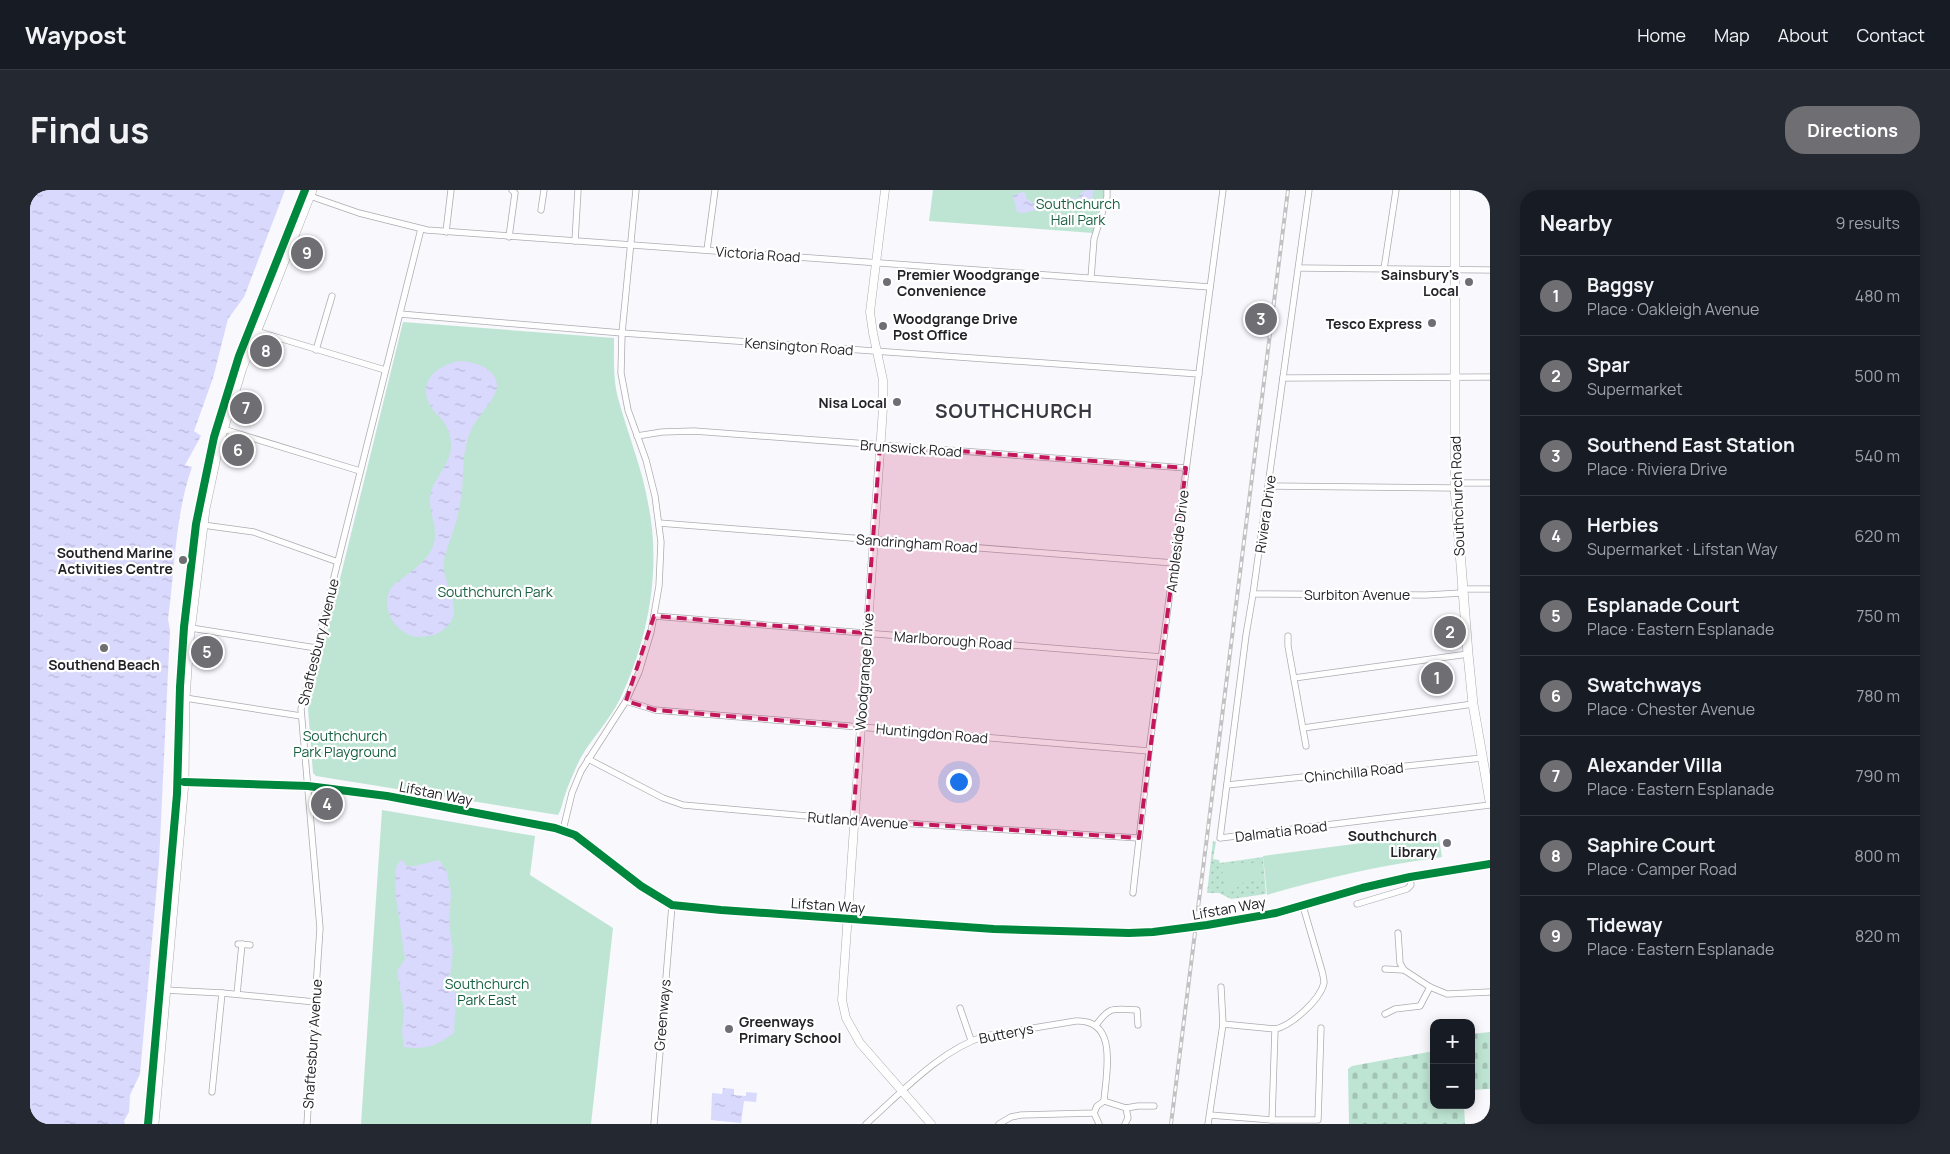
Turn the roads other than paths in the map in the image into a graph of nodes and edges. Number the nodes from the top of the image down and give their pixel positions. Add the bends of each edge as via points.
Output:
1 (451, 190) edge
2 (512, 190) edge
3 (544, 190) edge
4 (578, 190) edge
5 (636, 190) edge
6 (715, 190) edge
7 (885, 190) edge
8 (1107, 190) edge
9 (1224, 190) edge
10 (1310, 190) edge
11 (1396, 190) edge
12 (1455, 190) edge
13 (311, 193) edge
14 (541, 210) dead end
15 (421, 229) junction
16 (446, 232) junction
17 (510, 237) junction
18 (575, 241) junction
19 (630, 245) junction
20 (707, 250) junction
21 (876, 262) junction
22 (1299, 268) junction
23 (1384, 269) junction
24 (1454, 270) junction
25 (1490, 270) edge
26 (1091, 278) junction
27 (1210, 287) junction
28 (332, 296) dead end
29 (400, 314) junction
30 (256, 331) junction
31 (622, 333) junction
32 (316, 350) junction
33 (877, 352) junction
34 (385, 370) junction
35 (1198, 374) junction
36 (1490, 377) edge
37 (1283, 378) junction
38 (1454, 378) junction
39 (223, 429) junction
40 (637, 436) junction
41 (880, 445) junction
42 (1186, 468) junction
43 (360, 471) junction
44 (1490, 483) edge
45 (1269, 486) junction
46 (1455, 486) junction
47 (660, 523) junction
48 (203, 525) junction
49 (873, 540) junction
50 (338, 562) junction
51 (1174, 563) junction
52 (1490, 589) edge
53 (1461, 591) junction
54 (1253, 594) junction
55 (654, 616) junction
56 (191, 628) junction
57 (866, 633) junction
58 (1288, 636) dead end
59 (316, 648) junction
60 (1468, 654) junction
61 (1162, 657) junction
62 (1294, 678) junction
63 (186, 698) junction
64 (626, 702) junction
65 (1473, 704) junction
66 (301, 716) junction
67 (860, 727) junction
68 (1303, 728) junction
69 (1306, 746) dead end
70 (1149, 751) junction
71 (1482, 758) junction
72 (588, 759) junction
73 (184, 782) junction
74 (1227, 785) junction
75 (308, 786) junction
76 (1490, 801) edge
77 (1490, 805) edge
78 (853, 820) junction
79 (563, 830) junction
80 (1139, 838) junction
81 (1220, 838) joint
82 (1490, 864) edge
83 (1410, 877) junction
84 (1133, 893) dead end
85 (1357, 904) dead end
86 (672, 905) junction
87 (1302, 906) junction
88 (847, 919) junction
89 (1398, 933) dead end
90 (250, 945) dead end
91 (1385, 969) dead end
92 (1404, 970) junction
93 (1221, 987) dead end
94 (1430, 987) junction
95 (165, 990) junction
96 (1490, 992) edge
97 (222, 993) junction
98 (237, 994) junction
99 (315, 1002) junction
100 (960, 1008) dead end
101 (1385, 1014) dead end
102 (1223, 1024) junction
103 (1096, 1025) junction
104 (1138, 1025) dead end
105 (1321, 1028) dead end
106 (1275, 1029) junction
107 (971, 1040) junction
108 (212, 1092) dead end
109 (903, 1092) junction
110 (1104, 1101) junction
111 (1154, 1106) dead end
112 (1126, 1108) junction
113 (1094, 1113) junction
114 (1210, 1115) junction
115 (1272, 1120) junction
116 (154, 1124) edge
117 (307, 1124) edge
118 (654, 1124) edge
119 (866, 1124) edge
120 (931, 1124) edge
121 (999, 1124) edge
122 (1099, 1124) edge
123 (1125, 1124) edge
124 (1208, 1124) edge

1 - 16 street
2 - 17 street
3 - 14 street
4 - 18 street
5 - 19 street
6 - 20 street
7 - 21 street, Woodgrange Drive
8 - 26 street via 1094,239
9 - 27 street, Ambleside Drive
10 - 22 street, Riviera Drive
11 - 23 street
12 - 24 main road, Southchurch Road
13 - 15 street, Victoria Road via 360,213
13 - 30 main road
15 - 16 street, Victoria Road
15 - 29 street, Shaftesbury Avenue
16 - 17 street, Victoria Road
17 - 18 street, Victoria Road
18 - 19 street, Victoria Road
19 - 20 street, Victoria Road
19 - 31 street
20 - 21 street, Victoria Road
21 - 26 street, Victoria Road
21 - 33 street, Woodgrange Drive via 870,312
22 - 23 street
22 - 37 street, Riviera Drive
23 - 24 street
24 - 25 street
24 - 38 main road, Southchurch Road
26 - 27 street, Victoria Road
27 - 35 street, Ambleside Drive
28 - 32 street
29 - 31 street, Kensington Road
29 - 34 street, Shaftesbury Avenue
30 - 32 street
30 - 39 main road
31 - 33 street, Kensington Road
31 - 40 street via 621,374
32 - 34 street
33 - 35 street, Kensington Road
33 - 41 street, Woodgrange Drive via 884,389
34 - 43 street, Shaftesbury Avenue
35 - 42 street, Ambleside Drive
36 - 38 street
37 - 38 street
37 - 45 street, Riviera Drive
38 - 46 main road, Southchurch Road
39 - 43 street
39 - 48 main road
40 - 41 street, Brunswick Road via 694,431
40 - 47 street
41 - 42 street, Brunswick Road
41 - 49 street, Woodgrange Drive
42 - 51 street, Ambleside Drive
43 - 50 street, Shaftesbury Avenue
44 - 46 street
45 - 46 street
45 - 54 street, Riviera Drive
46 - 53 main road, Southchurch Road
47 - 49 street, Sandringham Road
47 - 55 street via 661,559
48 - 50 street via 254,532
48 - 56 main road
49 - 51 street, Sandringham Road
49 - 57 street, Woodgrange Drive
50 - 59 street, Shaftesbury Avenue
51 - 61 street, Ambleside Drive
52 - 53 street, Surbiton Avenue
53 - 54 street, Surbiton Avenue
53 - 60 main road, Southchurch Road
54 - 74 street, Riviera Drive
55 - 57 street, Marlborough Road
55 - 64 street via 639,672
56 - 59 street
56 - 63 main road
57 - 61 street, Marlborough Road
57 - 67 street, Woodgrange Drive
58 - 62 street
59 - 66 street, Shaftesbury Avenue
60 - 62 street
60 - 65 main road, Southchurch Road
61 - 70 street, Ambleside Drive
62 - 68 street
63 - 66 street
63 - 73 main road
64 - 67 street, Huntingdon Road via 655,710
64 - 72 street
65 - 68 street
65 - 71 main road, Southchurch Road
66 - 75 street, Shaftesbury Avenue
67 - 70 street, Huntingdon Road
67 - 78 street, Woodgrange Drive
68 - 69 street
70 - 80 street, Ambleside Drive
71 - 74 street, Chinchilla Road
71 - 76 main road, Southchurch Road
72 - 78 street, Rutland Avenue via 683,805
72 - 79 street via 572,793
73 - 75 street, Lifstan Way
73 - 95 main road
74 - 81 street, Riviera Drive
75 - 79 street, Lifstan Way via 387,796
75 - 99 street, Shaftesbury Avenue via 320,919
77 - 81 street, Dalmatia Road
78 - 80 street, Rutland Avenue
78 - 88 street, Woodgrange Drive
79 - 86 street, Lifstan Way via 575,835 641,886
80 - 84 street, Ambleside Drive
82 - 83 street, Lifstan Way
83 - 85 street via 1407,889
83 - 87 street, Lifstan Way
86 - 88 street, Lifstan Way
86 - 118 street, Greenways
87 - 88 street, Lifstan Way via 1217,924 1145,932 994,929
87 - 106 street via 1324,982 1319,994 1304,1011 1284,1027
88 - 109 street, Woodgrange Drive via 842,1000 846,1018 860,1043
89 - 92 street via 1400,963
90 - 98 street via 240,944
91 - 92 street
92 - 94 street
93 - 102 street
94 - 96 street via 1447,994
94 - 101 street via 1420,1006 1395,1009
95 - 97 street
95 - 116 main road
97 - 98 street
97 - 108 street
98 - 99 street
99 - 117 street, Shaftesbury Avenue
100 - 107 street
102 - 106 street
102 - 114 street
103 - 104 street via 1105,1012 1113,1009 1137,1010
103 - 107 street, Butterys via 1076,1021
103 - 110 street via 1107,1045
105 - 115 street via 1318,1120
106 - 115 street
107 - 109 street, Butterys via 948,1053
109 - 119 street, Butterys
109 - 120 street, Woodgrange Drive
110 - 112 street
110 - 113 street
111 - 112 street
112 - 123 street via 1128,1118
113 - 121 street via 1021,1114
113 - 122 street
114 - 115 street
114 - 124 street

